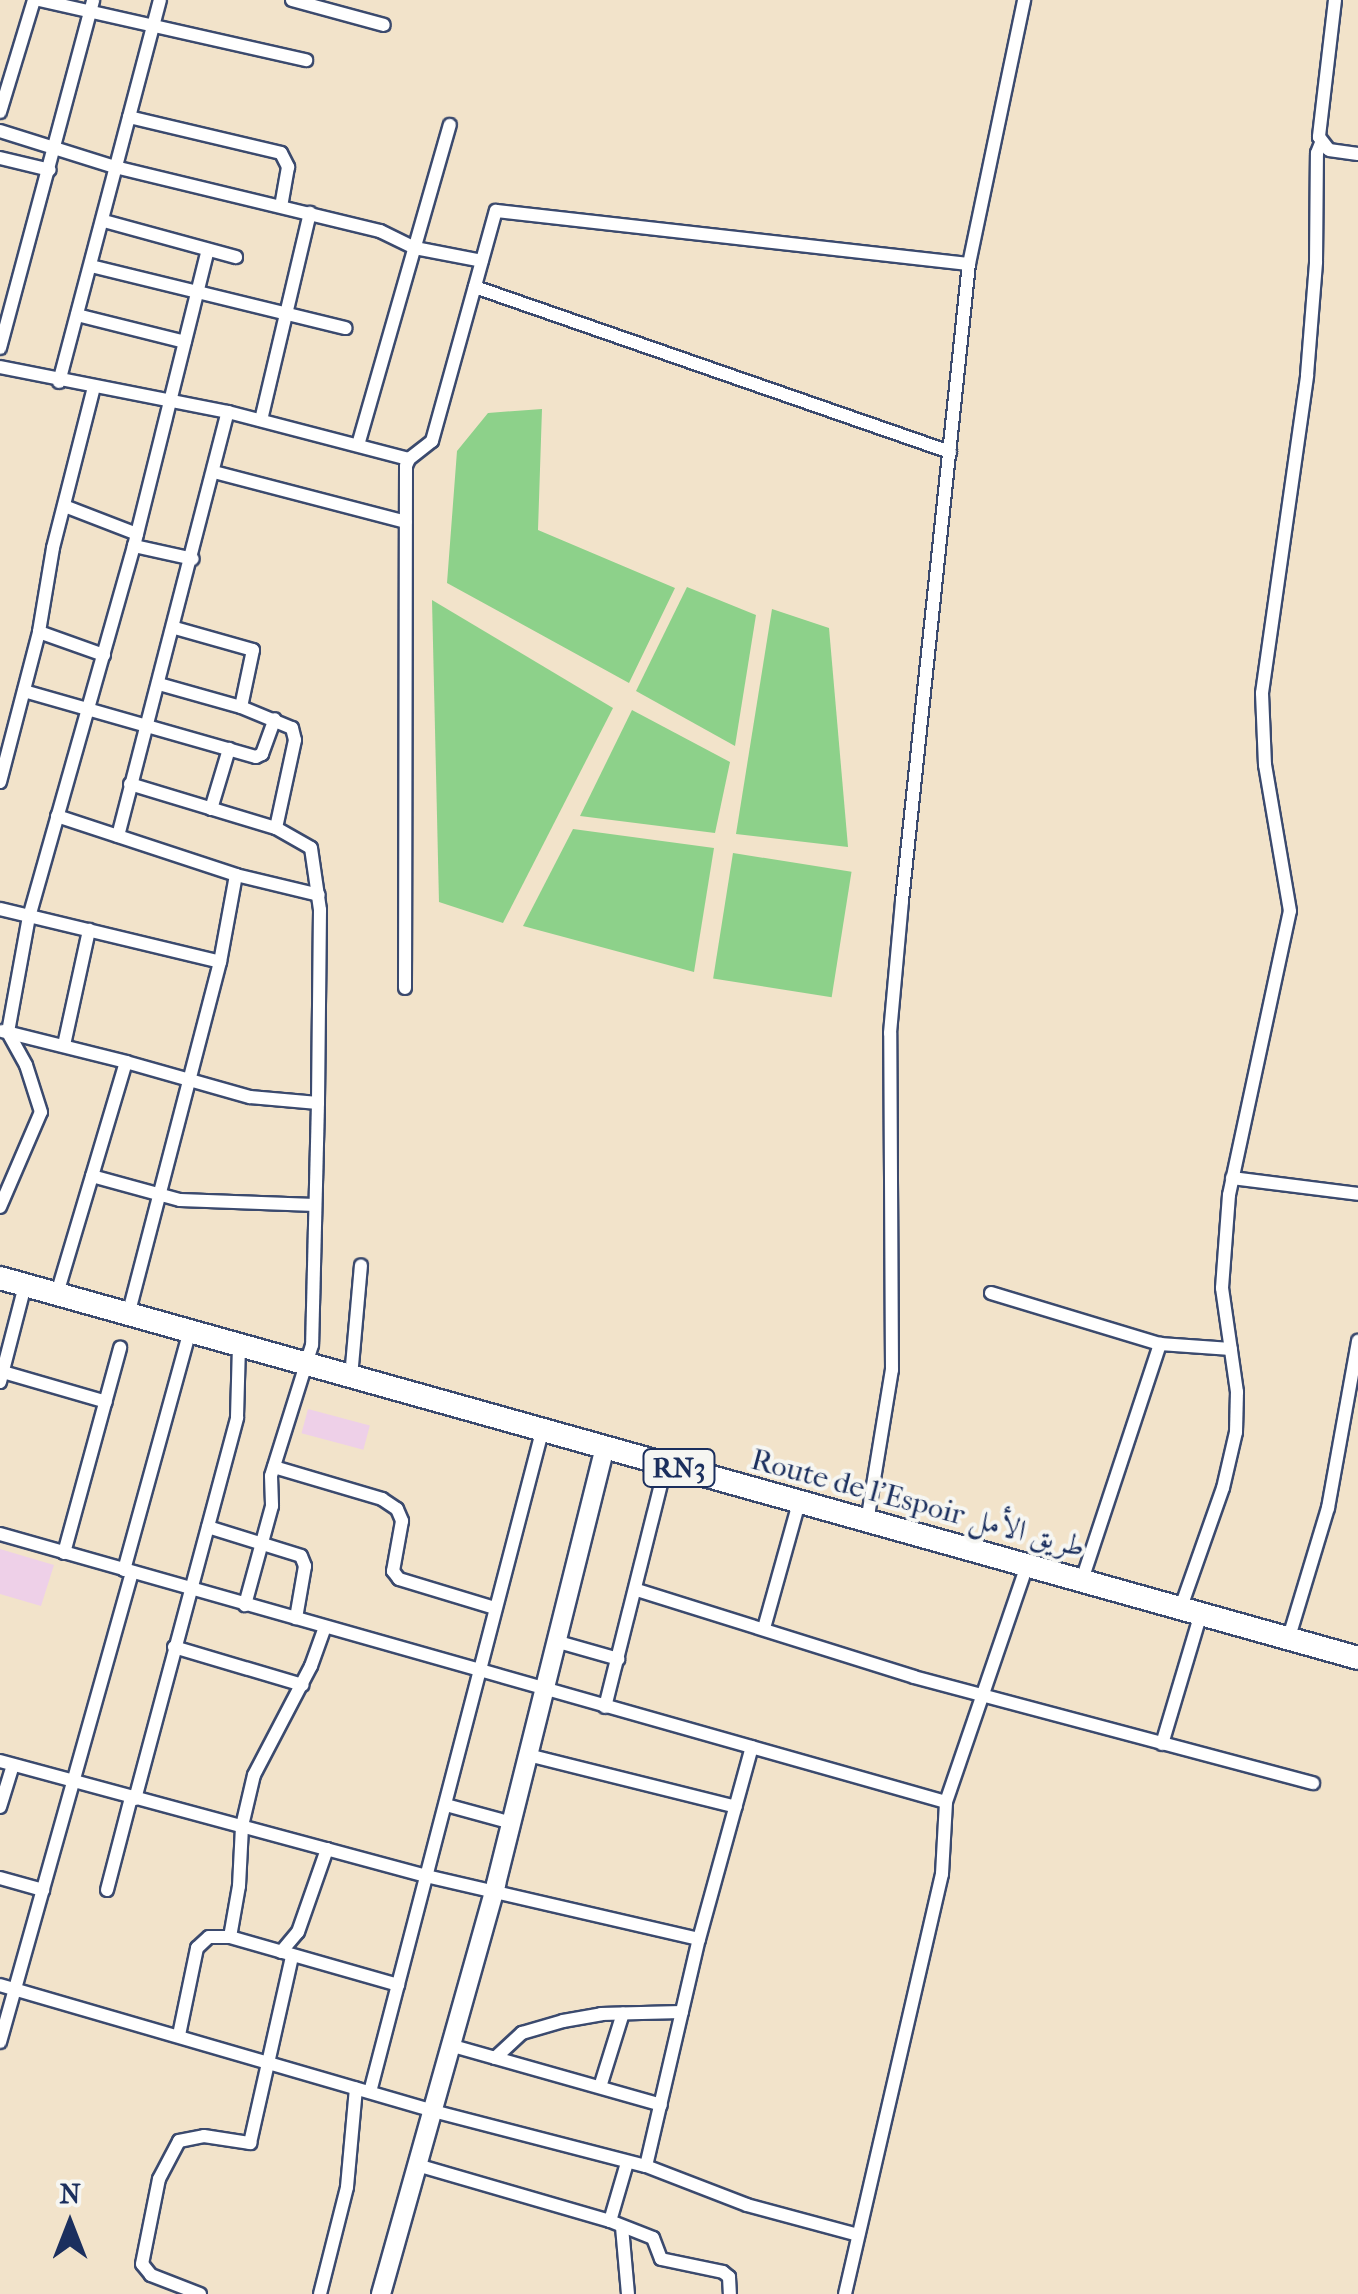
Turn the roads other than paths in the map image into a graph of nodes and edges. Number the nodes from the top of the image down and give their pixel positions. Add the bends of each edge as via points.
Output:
1 (36, 0) edge
2 (160, 0) edge
3 (292, 0) edge
4 (1024, 0) edge
5 (1334, 0) edge
6 (92, 6) edge
7 (384, 25) dead end
8 (153, 26) junction
9 (306, 60) dead end
10 (1, 103) edge
11 (129, 117) junction
12 (450, 125) dead end
13 (0, 131) edge
14 (1321, 143) junction
15 (55, 150) junction
16 (1358, 154) edge
17 (0, 158) edge
18 (115, 166) junction
19 (50, 170) junction
20 (282, 206) junction
21 (310, 213) junction
22 (104, 221) junction
23 (415, 248) junction
24 (208, 250) junction
25 (236, 257) dead end
26 (482, 261) junction
27 (970, 264) junction
28 (91, 266) junction
29 (475, 288) junction
30 (198, 293) junction
31 (287, 313) junction
32 (77, 315) junction
33 (346, 328) dead end
34 (185, 342) junction
35 (0, 348) edge
36 (0, 367) edge
37 (59, 382) junction
38 (94, 387) junction
39 (172, 400) junction
40 (228, 412) junction
41 (262, 420) junction
42 (358, 444) junction
43 (950, 452) junction
44 (408, 459) junction
45 (214, 472) junction
46 (67, 507) junction
47 (406, 522) junction
48 (135, 540) junction
49 (193, 560) junction
50 (174, 628) junction
51 (39, 632) junction
52 (104, 655) junction
53 (159, 684) junction
54 (24, 691) junction
55 (240, 707) junction
56 (89, 711) junction
57 (275, 719) junction
58 (146, 724) junction
59 (228, 749) junction
60 (0, 782) edge
61 (130, 784) junction
62 (211, 809) junction
63 (57, 816) junction
64 (276, 828) junction
65 (118, 836) junction
66 (236, 875) junction
67 (319, 895) junction
68 (0, 909) edge
69 (29, 917) junction
70 (90, 930) junction
71 (220, 962) junction
72 (405, 988) dead end
73 (4, 1031) edge
74 (64, 1046) junction
75 (126, 1062) junction
76 (189, 1080) junction
77 (318, 1103) junction
78 (92, 1176) junction
79 (1232, 1178) junction
80 (1358, 1194) edge
81 (160, 1196) junction
82 (315, 1205) junction
83 (0, 1207) edge
84 (361, 1265) dead end
85 (0, 1278) edge
86 (26, 1286) junction
87 (990, 1293) dead end
88 (57, 1294) junction
89 (131, 1304) dead end
90 (190, 1331) junction
91 (1358, 1341) edge
92 (238, 1344) junction
93 (1160, 1344) junction
94 (120, 1348) dead end
95 (1231, 1349) junction
96 (308, 1364) junction
97 (1, 1377) edge
98 (351, 1377) junction
99 (106, 1402) junction
100 (543, 1428) junction
101 (605, 1446) junction
102 (666, 1464) junction
103 (274, 1467) junction
104 (799, 1503) junction
105 (867, 1522) junction
106 (208, 1527) junction
107 (0, 1534) edge
108 (263, 1543) junction
109 (64, 1553) junction
110 (1027, 1565) junction
111 (128, 1571) junction
112 (1082, 1580) junction
113 (190, 1588) junction
114 (637, 1590) junction
115 (245, 1604) junction
116 (495, 1608) junction
117 (1191, 1610) junction
118 (296, 1618) junction
119 (325, 1627) junction
120 (764, 1628) junction
121 (1288, 1637) junction
122 (556, 1641) junction
123 (174, 1647) junction
124 (1358, 1658) edge
125 (618, 1659) junction
126 (480, 1670) junction
127 (302, 1685) junction
128 (544, 1690) junction
129 (986, 1696) junction
130 (604, 1707) junction
131 (1162, 1744) junction
132 (752, 1747) junction
133 (528, 1754) junction
134 (6, 1763) edge
135 (73, 1782) junction
136 (1313, 1783) dead end
137 (133, 1799) junction
138 (946, 1802) junction
139 (446, 1805) junction
140 (0, 1807) edge
141 (736, 1807) junction
142 (512, 1824) junction
143 (242, 1826) junction
144 (327, 1849) junction
145 (426, 1876) junction
146 (0, 1878) edge
147 (43, 1890) junction
148 (107, 1890) dead end
149 (494, 1892) junction
150 (230, 1937) junction
151 (699, 1940) junction
152 (286, 1954) junction
153 (0, 1985) edge
154 (398, 1985) junction
155 (15, 1990) junction
156 (682, 2012) junction
157 (623, 2013) junction
158 (179, 2035) junction
159 (0, 2042) edge
160 (453, 2046) junction
161 (495, 2058) junction
162 (268, 2062) junction
163 (600, 2088) junction
164 (363, 2090) junction
165 (661, 2104) junction
166 (432, 2111) junction
167 (627, 2163) junction
168 (417, 2165) junction
169 (646, 2166) junction
170 (616, 2224) junction
171 (858, 2235) junction
172 (200, 2294) edge
173 (320, 2294) edge
174 (381, 2294) edge
175 (628, 2294) edge
176 (730, 2294) edge
177 (845, 2294) edge

1 - 6 street
1 - 10 street
2 - 8 street
3 - 7 street
4 - 27 street
5 - 14 street
6 - 8 street
6 - 15 street
8 - 9 street
8 - 11 street
11 - 18 street
11 - 20 street via 280,152 288,167
12 - 23 street
13 - 15 street
14 - 16 street
14 - 79 street via 1307,375 1262,693 1265,765 1290,911
15 - 18 street
15 - 19 street
17 - 19 street
18 - 20 street
18 - 22 street
19 - 35 street
20 - 21 street
21 - 23 street via 380,230
21 - 31 street
22 - 24 street
22 - 28 street
23 - 26 street
23 - 42 street
24 - 25 street
24 - 30 street
26 - 27 street via 496,211
26 - 29 street
27 - 43 street
28 - 30 street
28 - 32 street
29 - 43 street
29 - 44 street via 432,441
30 - 31 street
30 - 34 street
31 - 33 street
31 - 41 street
32 - 34 street
32 - 37 street
34 - 39 street
36 - 37 street
37 - 38 street
38 - 39 street
38 - 46 street
39 - 40 street
39 - 48 street
40 - 41 street
40 - 45 street
41 - 42 street
42 - 44 street
43 - 105 street via 890,1034 892,1370
44 - 47 street
45 - 47 street
45 - 49 street
46 - 48 street
46 - 51 street
47 - 72 street
48 - 49 street
48 - 52 street
49 - 50 street
50 - 53 street
50 - 55 street via 253,650
51 - 52 street
51 - 54 street
52 - 56 street
53 - 55 street
53 - 58 street
54 - 56 street
54 - 60 street
55 - 57 street
56 - 58 street
56 - 63 street
57 - 59 street via 260,756
57 - 64 street via 296,735
58 - 59 street
58 - 61 street
59 - 62 street
61 - 62 street
61 - 65 street
62 - 64 street
63 - 65 street
63 - 69 street
64 - 67 street via 312,848
65 - 66 street
66 - 67 street
66 - 71 street
67 - 77 street
68 - 69 street
69 - 70 street
69 - 73 street
70 - 71 street
70 - 74 street
71 - 76 street
73 - 74 street
73 - 83 street via 26,1066 41,1112
74 - 75 street
75 - 76 street
75 - 78 street
76 - 77 street via 250,1097
76 - 81 street
77 - 82 street
78 - 81 street
78 - 88 street
79 - 80 street
79 - 95 street via 1222,1288
81 - 82 street
81 - 89 street
82 - 96 street
84 - 98 street
85 - 86 highway, Route de l’Espoir طريق الأمل / RN3
86 - 88 highway, Route de l’Espoir طريق الأمل / RN3
86 - 97 street
87 - 93 street
88 - 90 highway, Route de l’Espoir طريق الأمل / RN3
90 - 92 highway, Route de l’Espoir طريق الأمل / RN3
90 - 111 street
91 - 121 street via 1328,1508
92 - 96 highway, Route de l’Espoir طريق الأمل / RN3
92 - 106 street via 238,1417
93 - 95 street
93 - 112 street
94 - 99 street
95 - 117 street via 1237,1404 1231,1458
96 - 98 highway, Route de l’Espoir طريق الأمل / RN3
96 - 103 street
97 - 99 street
98 - 100 highway, Route de l’Espoir طريق الأمل / RN3
99 - 109 street
100 - 101 highway, Route de l’Espoir طريق الأمل / RN3
100 - 116 street
101 - 102 highway, Route de l’Espoir طريق الأمل / RN3
101 - 122 street
102 - 104 highway, Route de l’Espoir طريق الأمل / RN3
102 - 114 street
103 - 108 street
103 - 116 street via 382,1499 402,1521 393,1571 399,1579
104 - 105 highway, Route de l’Espoir طريق الأمل / RN3
104 - 120 street
105 - 110 highway, Route de l’Espoir طريق الأمل / RN3
106 - 108 street
106 - 113 street
107 - 109 street
108 - 115 street
108 - 118 street via 301,1556 306,1566
109 - 111 street
110 - 112 highway, Route de l’Espoir طريق الأمل / RN3
110 - 129 street
111 - 113 street
111 - 135 street
112 - 117 highway, Route de l’Espoir طريق الأمل / RN3
113 - 115 street
113 - 123 street
114 - 120 street
114 - 125 street
115 - 118 street
116 - 126 street
117 - 121 highway, Route de l’Espoir طريق الأمل / RN3
117 - 131 street
118 - 119 street
119 - 126 street
119 - 127 street
120 - 129 street
121 - 124 highway, Route de l’Espoir طريق الأمل / RN3
122 - 125 street
122 - 128 street
123 - 127 street
123 - 137 street
125 - 130 street
126 - 128 street
126 - 139 street
127 - 143 street via 254,1775
128 - 130 street
128 - 133 street
129 - 131 street
129 - 138 street
130 - 132 street
131 - 136 street
132 - 138 street
132 - 141 street
133 - 141 street
133 - 142 street
134 - 135 street
134 - 140 street
135 - 137 street
135 - 147 street
137 - 143 street
137 - 148 street
138 - 171 street via 942,1874
139 - 142 street
139 - 145 street
141 - 151 street
142 - 149 street
143 - 144 street
143 - 150 street
144 - 145 street
144 - 152 street
145 - 149 street
145 - 154 street
146 - 147 street
147 - 155 street
149 - 151 street
149 - 160 street
150 - 152 street
150 - 158 street via 200,1942
151 - 156 street
152 - 154 street
152 - 162 street
153 - 155 street
154 - 164 street
155 - 158 street
155 - 159 street
156 - 157 street
156 - 165 street
157 - 161 street via 538,2027
157 - 163 street
158 - 162 street
160 - 161 street
160 - 166 street
161 - 163 street
162 - 164 street
162 - 172 street via 250,2143 204,2136 179,2141 159,2179 142,2264 151,2275
163 - 165 street
164 - 166 street
164 - 173 street
165 - 169 street
166 - 167 street
166 - 168 street
167 - 169 street
167 - 170 street
168 - 170 street
168 - 174 street
169 - 171 street via 747,2205
170 - 175 street
170 - 176 street via 653,2238 661,2259 724,2272
171 - 177 street

